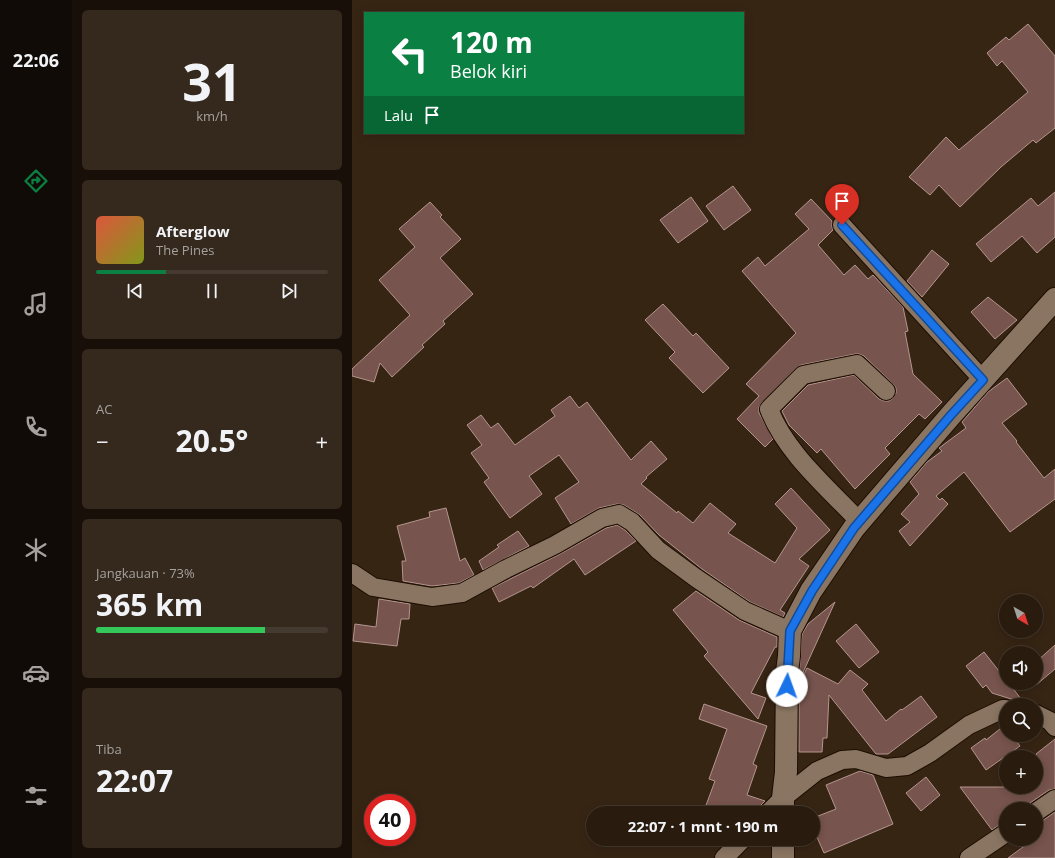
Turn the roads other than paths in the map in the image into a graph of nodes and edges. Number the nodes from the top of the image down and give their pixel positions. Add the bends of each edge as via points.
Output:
1 (842, 225) dead end
2 (1055, 299) edge
3 (983, 380) junction
4 (886, 391) dead end
5 (859, 521) junction
6 (352, 573) edge
7 (790, 631) junction
8 (999, 711) edge
9 (1043, 718) edge
10 (1055, 727) edge
11 (1055, 799) edge
12 (778, 806) edge
13 (780, 806) edge
14 (1043, 807) edge
15 (999, 838) edge
16 (736, 846) edge
17 (783, 846) edge
18 (724, 858) edge
19 (783, 858) edge
20 (969, 858) edge

1 - 3 street
2 - 3 street
3 - 5 street
4 - 5 street via 857,364 803,375 769,409 772,418 798,458
5 - 7 street via 812,591
6 - 7 street via 373,587 432,597 462,593 602,518 619,514 632,522 658,550 696,578 745,611
7 - 12 street via 786,772
8 - 13 street via 969,725 907,766 886,768 856,759 842,760 818,771
9 - 10 street
11 - 14 street
15 - 20 street
16 - 18 street
17 - 19 street

